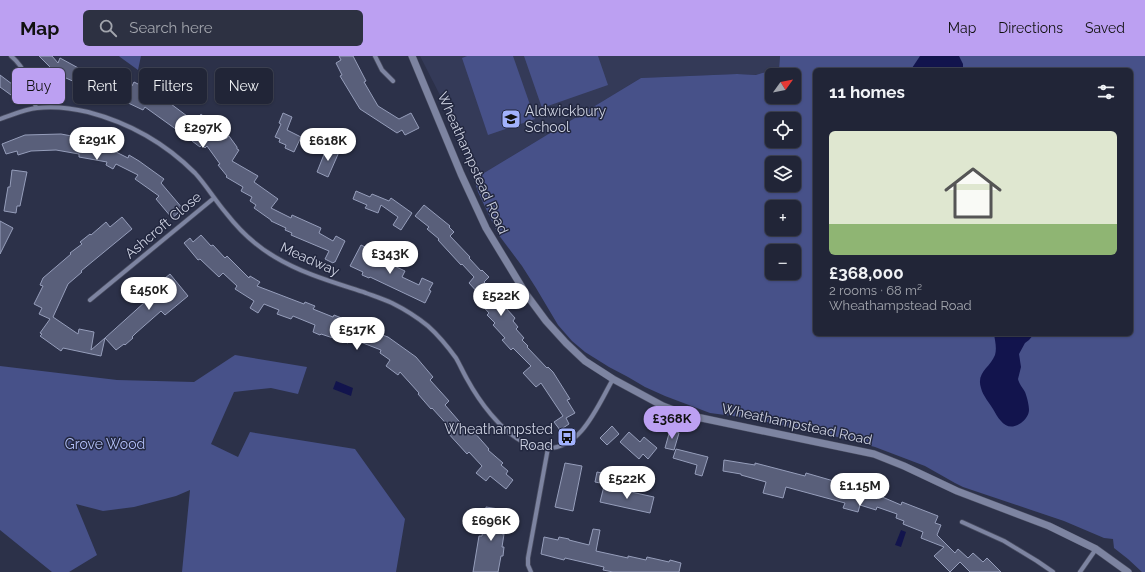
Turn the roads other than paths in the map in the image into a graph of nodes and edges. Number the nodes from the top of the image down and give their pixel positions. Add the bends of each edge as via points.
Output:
1 (11, 56) edge
2 (375, 56) edge
3 (412, 56) edge
4 (393, 81) dead end
5 (36, 108) junction
6 (0, 119) edge
7 (214, 198) junction
8 (90, 300) dead end
9 (614, 380) junction
10 (548, 448) junction
11 (962, 522) dead end
12 (1096, 549) junction
13 (531, 572) edge
14 (1053, 572) edge
15 (1080, 572) edge
16 (1128, 572) edge

1 - 5 street via 19,63 28,78
2 - 4 street via 382,70
3 - 9 street, Wheathampstead Road via 486,228 526,294 566,343 585,361
5 - 6 street, Meadway
5 - 7 street, Meadway via 58,107 80,111 105,117 140,131 176,156 196,174
7 - 8 street, Ashcroft Close
7 - 10 street, Meadway via 240,229 257,245 277,258 306,272 391,302 429,327 446,344 479,399 495,418 524,443
9 - 10 street, Meadway via 588,424 579,434 568,443
9 - 12 street, Wheathampstead Road via 663,406 687,415 874,454 957,491 1049,526
10 - 13 street via 528,558
11 - 14 street via 1004,541
12 - 15 street
12 - 16 street, Wheathampstead Road

